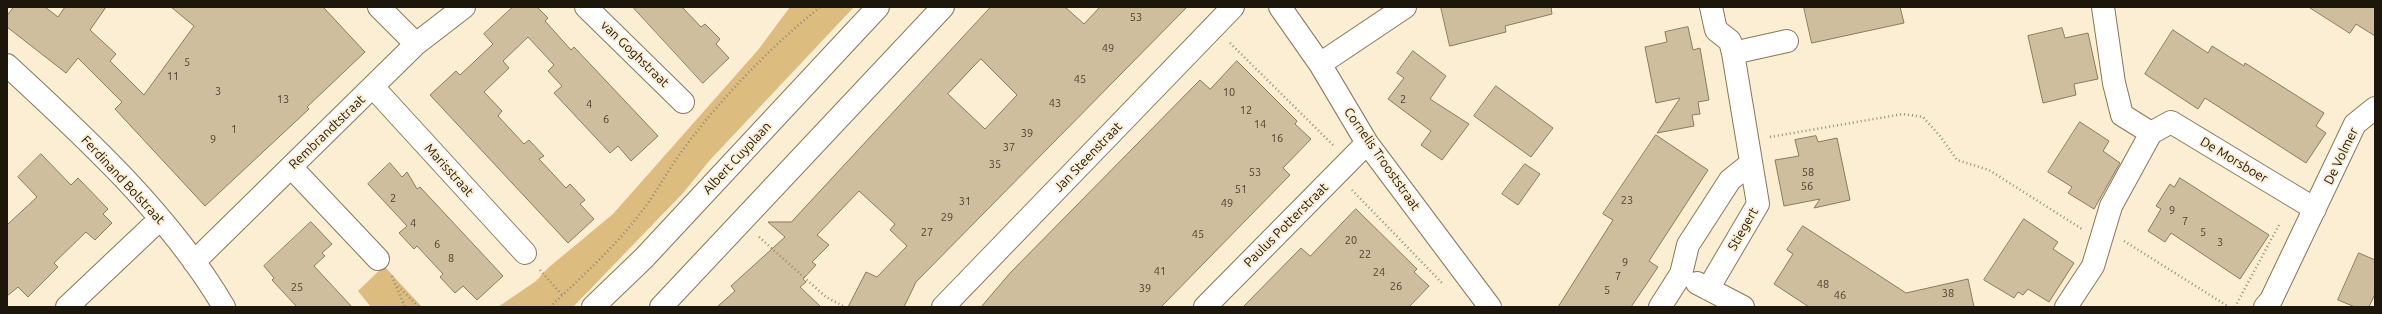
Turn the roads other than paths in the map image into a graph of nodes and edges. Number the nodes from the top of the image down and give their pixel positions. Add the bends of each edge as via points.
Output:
1 (379, 7) edge
2 (464, 7) edge
3 (586, 7) edge
4 (878, 7) edge
5 (943, 7) edge
6 (1233, 7) edge
7 (1280, 7) edge
8 (1405, 7) edge
9 (1711, 7) edge
10 (2103, 7) edge
11 (1788, 41) dead end
12 (416, 44) junction
13 (1733, 52) junction
14 (1320, 64) junction
15 (7, 65) edge
16 (373, 87) junction
17 (683, 102) dead end
18 (2375, 108) edge
19 (2151, 132) junction
20 (1367, 143) junction
21 (1750, 164) junction
22 (291, 167) junction
23 (2315, 209) junction
24 (160, 219) junction
25 (525, 253) road end
26 (378, 259) road end
27 (194, 262) junction
28 (1681, 274) junction
29 (1708, 289) junction
30 (1486, 306) edge
31 (67, 307) edge
32 (224, 307) edge
33 (593, 307) edge
34 (661, 307) edge
35 (943, 307) edge
36 (1205, 307) edge
37 (1660, 307) edge
38 (1743, 307) edge
39 (2066, 307) edge
40 (2265, 307) edge

1 - 12 street
2 - 12 street, Rembrandtstraat
3 - 17 street, van Goghstraat
4 - 33 street, Albert Cuyplaan via 644,258
5 - 34 street
6 - 35 street, Jan Steenstraat
7 - 14 street, Cornelis Trooststraat
8 - 14 street
9 - 13 street, Stiegert via 1716,30 1730,40
10 - 19 street via 2114,83 2122,115
11 - 13 street
12 - 16 street, Rembrandtstraat
13 - 21 street, Stiegert
14 - 20 street, Cornelis Trooststraat
15 - 24 street, Ferdinand Bolstraat via 81,134
16 - 22 street, Rembrandtstraat
16 - 25 street, Marisstraat
18 - 23 street, De Volmer via 2356,124
19 - 23 street, De Morsboer via 2170,122
19 - 39 street via 2111,206 2093,266
20 - 30 street, Cornelis Trooststraat
20 - 36 street, Paulus Potterstraat
21 - 28 street via 1730,180 1688,245
21 - 29 street, Stiegert via 1758,204
22 - 26 street
22 - 27 street, Rembrandtstraat
23 - 40 street
24 - 27 street, Ferdinand Bolstraat
24 - 31 street
27 - 32 street, Ferdinand Bolstraat
28 - 29 street
28 - 37 street
29 - 38 street

